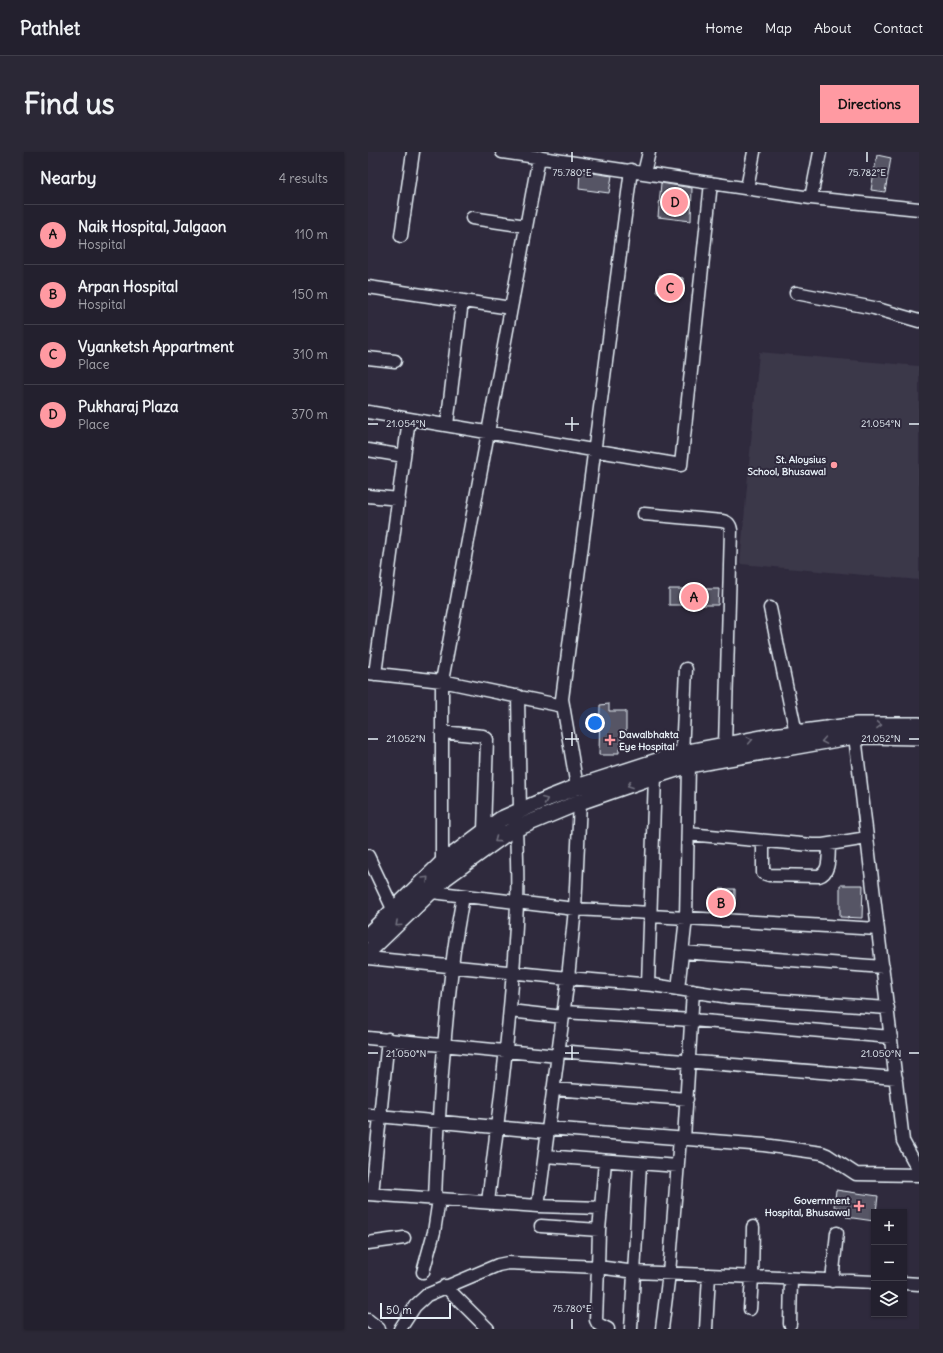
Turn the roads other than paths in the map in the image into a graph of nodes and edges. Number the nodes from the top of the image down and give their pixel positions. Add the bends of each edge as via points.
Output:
1 (413, 152) edge
2 (502, 152) edge
3 (648, 152) edge
4 (754, 152) edge
5 (820, 152) edge
6 (539, 157) junction
7 (631, 170) junction
8 (644, 173) junction
9 (711, 182) junction
10 (747, 188) junction
11 (811, 198) junction
12 (919, 209) edge
13 (472, 218) dead end
14 (526, 226) junction
15 (401, 236) dead end
16 (368, 287) edge
17 (796, 293) dead end
18 (462, 300) junction
19 (511, 308) junction
20 (919, 321) edge
21 (368, 358) edge
22 (395, 361) dead end
23 (368, 412) edge
24 (409, 419) junction
25 (447, 425) junction
26 (488, 432) junction
27 (368, 450) edge
28 (594, 450) junction
29 (404, 456) junction
30 (368, 496) edge
31 (398, 499) junction
32 (644, 514) dead end
33 (770, 608) dead end
34 (686, 668) dead end
35 (371, 673) edge
36 (442, 681) junction
37 (518, 696) junction
38 (563, 706) junction
39 (919, 725) edge
40 (442, 732) junction
41 (796, 733) junction
42 (855, 736) junction
43 (919, 737) edge
44 (725, 745) junction
45 (686, 759) junction
46 (655, 776) junction
47 (577, 787) junction
48 (580, 802) junction
49 (520, 811) junction
50 (516, 828) junction
51 (484, 832) junction
52 (688, 834) junction
53 (867, 838) junction
54 (763, 841) junction
55 (829, 844) junction
56 (368, 856) edge
57 (442, 863) junction
58 (432, 892) junction
59 (463, 896) junction
60 (517, 902) junction
61 (575, 909) junction
62 (394, 911) junction
63 (651, 914) junction
64 (686, 918) junction
65 (878, 929) junction
66 (368, 935) edge
67 (368, 952) edge
68 (682, 952) junction
69 (368, 958) edge
70 (452, 967) junction
71 (883, 967) junction
72 (513, 973) junction
73 (568, 978) junction
74 (648, 984) junction
75 (678, 988) junction
76 (693, 991) junction
77 (888, 1008) junction
78 (510, 1011) junction
79 (563, 1015) junction
80 (692, 1020) junction
81 (891, 1037) junction
82 (368, 1038) edge
83 (388, 1040) junction
84 (444, 1045) junction
85 (506, 1051) junction
86 (558, 1054) junction
87 (689, 1061) junction
88 (896, 1078) junction
89 (554, 1089) junction
90 (687, 1099) junction
91 (374, 1116) edge
92 (438, 1122) junction
93 (497, 1128) junction
94 (548, 1130) junction
95 (682, 1138) junction
96 (545, 1156) junction
97 (605, 1161) junction
98 (640, 1164) junction
99 (678, 1166) junction
100 (919, 1171) edge
101 (919, 1175) edge
102 (370, 1194) edge
103 (437, 1199) junction
104 (488, 1202) junction
105 (538, 1206) junction
106 (601, 1208) junction
107 (541, 1226) dead end
108 (753, 1227) dead end
109 (599, 1230) junction
110 (837, 1232) dead end
111 (404, 1238) dead end
112 (368, 1243) edge
113 (598, 1267) junction
114 (423, 1272) dead end
115 (635, 1272) junction
116 (668, 1273) junction
117 (709, 1275) junction
118 (752, 1277) junction
119 (791, 1279) junction
120 (832, 1280) junction
121 (871, 1282) edge
122 (907, 1283) edge
123 (919, 1284) edge
124 (445, 1286) junction
125 (750, 1309) dead end
126 (368, 1320) edge
127 (790, 1324) dead end
128 (378, 1329) edge
129 (400, 1329) edge
130 (488, 1329) edge
131 (608, 1329) edge
132 (631, 1329) edge
133 (662, 1329) edge
134 (706, 1329) edge

1 - 15 street
2 - 6 street
3 - 8 street
4 - 10 street
5 - 11 street
6 - 7 street
6 - 14 street
7 - 8 street
7 - 28 street
8 - 9 street
9 - 10 street
9 - 28 street via 681,465
10 - 11 street
11 - 12 street
13 - 14 street
14 - 19 street
16 - 18 street
17 - 20 street via 874,308
18 - 19 street
18 - 25 street
19 - 26 street
21 - 22 street
23 - 24 street
24 - 25 street
24 - 29 street
25 - 26 street
26 - 28 street
26 - 36 street
27 - 29 street
28 - 38 street
29 - 31 street
30 - 31 street
31 - 35 street
32 - 44 street via 722,521 730,525
33 - 41 street
34 - 45 street
35 - 36 street
36 - 37 street
36 - 40 street
37 - 38 street
37 - 49 street
38 - 47 street
41 -> 39 main road via 857,724
40 - 51 street via 483,736 487,739
40 - 57 street
44 -> 41 main road
42 - 43 main road
42 -> 45 main road
42 - 53 street
44 - 45 main road
45 - 46 main road
45 - 47 main road
45 - 52 street
46 -> 48 main road
46 - 63 street
49 -> 47 main road
48 - 50 main road
48 - 61 street
49 - 51 main road via 501,819
50 -> 58 main road via 446,878
50 - 60 street
51 - 57 main road
52 - 54 street
52 - 64 street
53 - 55 street
53 - 65 street
54 - 55 street
54 - 55 street via 763,870 769,875 823,875 827,869
56 - 62 street
62 -> 57 main road
58 - 59 street
58 -> 67 main road
59 - 60 street
59 - 70 street
60 - 61 street
60 - 72 street
61 - 63 street
61 - 73 street
62 - 66 main road
63 - 64 street
63 - 74 street
64 - 65 street
64 - 68 street
65 - 71 street
68 - 71 street
68 - 75 street
69 - 70 street
70 - 72 street
70 - 84 street
71 - 77 street
72 - 73 street
72 - 78 street
73 - 74 street
73 - 79 street
74 - 75 street
75 - 76 street
76 - 77 street
76 - 80 street
77 - 81 street
78 - 79 street
78 - 85 street
79 - 80 street
79 - 86 street
80 - 81 street
80 - 87 street
81 - 88 street
82 - 83 street
83 - 84 street
83 - 91 street
84 - 85 street
84 - 92 street
85 - 86 street
85 - 93 street
86 - 87 street
86 - 89 street
87 - 88 street
87 - 90 street
88 - 100 street via 903,1141
89 - 90 street
89 - 94 street
90 - 95 street
91 - 92 street
91 - 102 street
92 - 93 street
92 - 103 street
93 - 94 street
93 - 104 street
94 - 95 street
94 - 96 street
95 - 99 street
95 - 101 street via 822,1153 852,1172 860,1174
96 - 97 street
96 - 105 street
97 - 98 street
97 - 106 street
98 - 99 street
98 - 115 street
99 - 116 street
102 - 103 street
103 - 104 street
103 - 114 street via 434,1232
104 - 105 street
105 - 106 street
106 - 109 street
107 - 109 street
108 - 118 street
109 - 113 street
110 - 120 street
111 - 112 street
113 - 115 street
113 - 124 street via 508,1263
113 - 131 street via 596,1320
115 - 116 street
115 - 132 street
116 - 117 street
116 - 133 street
117 - 118 street
117 - 134 street
118 - 119 street
118 - 125 street
119 - 120 street
119 - 127 street
120 - 121 street
122 - 123 street
124 - 129 street via 420,1300
124 - 130 street
126 - 128 street

